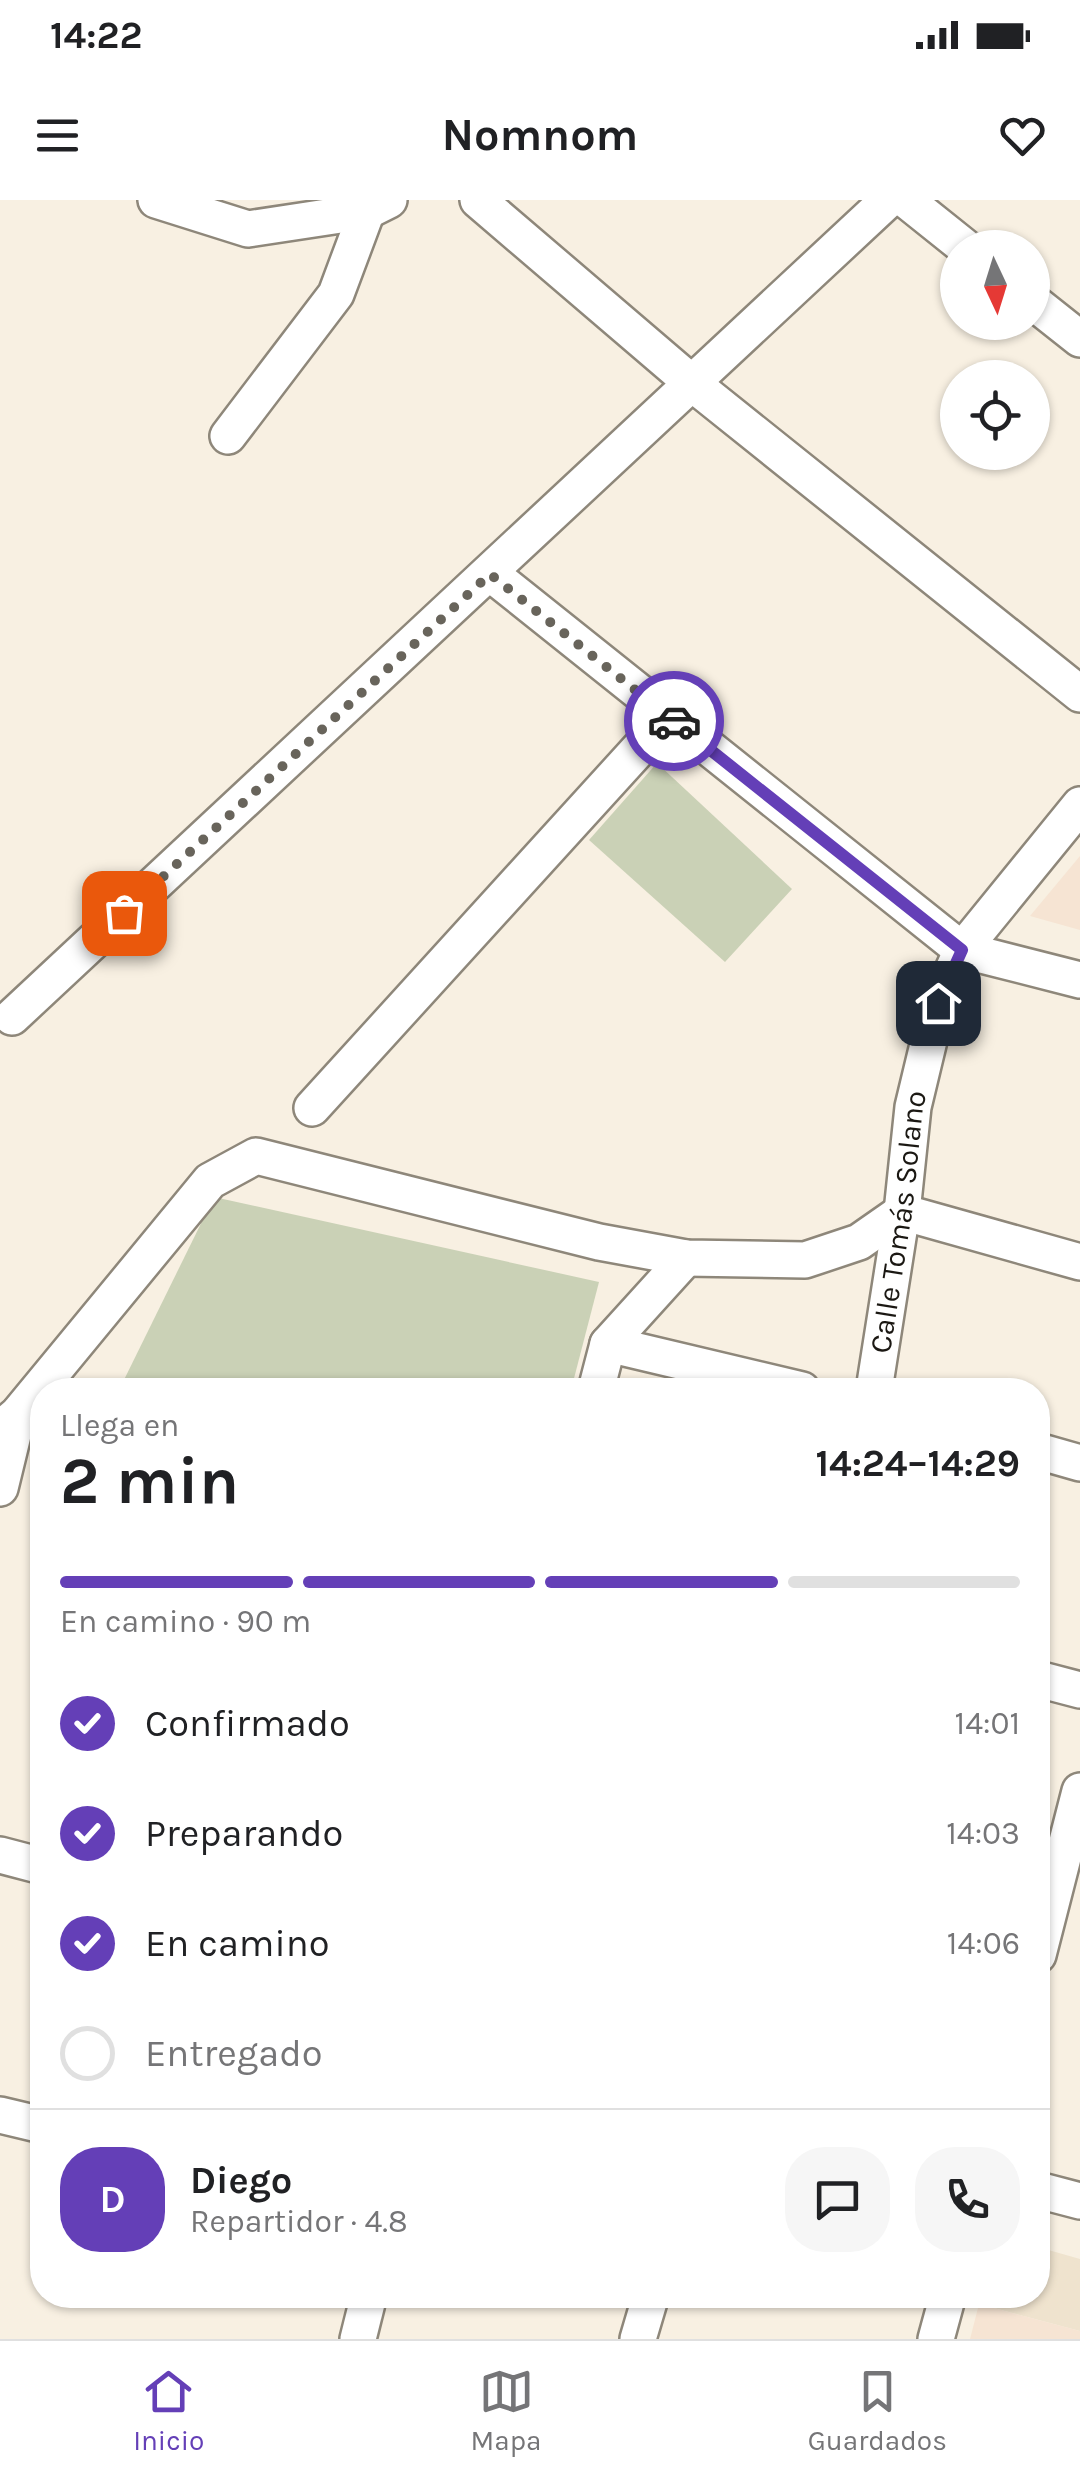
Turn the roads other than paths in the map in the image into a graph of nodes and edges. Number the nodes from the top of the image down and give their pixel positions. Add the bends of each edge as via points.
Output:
1 (156, 200) edge
2 (478, 200) edge
3 (888, 200) edge
4 (906, 200) edge
5 (378, 206) edge
6 (944, 230) edge
7 (1050, 315) edge
8 (1080, 339) edge
9 (693, 384) junction
10 (228, 436) dead end
11 (490, 574) junction
12 (1080, 694) edge
13 (668, 717) junction
14 (1080, 805) edge
15 (962, 950) junction
16 (1080, 980) edge
17 (12, 1017) dead end
18 (312, 1108) dead end
19 (902, 1212) junction
20 (686, 1258) junction
21 (1080, 1262) edge
22 (608, 1344) junction
23 (54, 1378) edge
24 (599, 1378) edge
25 (751, 1378) edge
26 (876, 1378) edge
27 (20, 1421) edge
28 (1050, 1454) edge
29 (1080, 1463) edge
30 (0, 1488) edge
31 (1050, 1682) edge
32 (1080, 1690) edge
33 (1080, 1791) edge
34 (0, 1855) edge
35 (30, 1863) edge
36 (1050, 1909) edge
37 (0, 2114) edge
38 (30, 2122) edge
39 (1050, 2193) edge
40 (1080, 2201) edge
41 (366, 2308) edge
42 (647, 2308) edge
43 (944, 2308) edge
44 (358, 2339) edge
45 (638, 2339) edge
46 (936, 2339) edge

1 - 5 street via 248,230
2 - 9 street
3 - 9 street
4 - 6 street
5 - 10 street via 336,294
7 - 8 street
9 - 11 street
9 - 12 street
11 - 13 street
11 - 17 street
13 - 15 street
13 - 18 street
14 - 15 street, Calle Tomás Solano
15 - 16 street
15 - 19 street, Calle Tomás Solano via 938,1003 913,1107
19 - 20 street via 859,1242 805,1260
19 - 21 street
19 - 26 street, Calle Tomás Solano
20 - 22 street
20 - 23 street via 256,1156 210,1181
22 - 24 street
22 - 25 street
27 - 30 street
28 - 29 street
31 - 32 street
33 - 36 street
34 - 35 street
37 - 38 street
39 - 40 street
41 - 44 street
42 - 45 street
43 - 46 street

